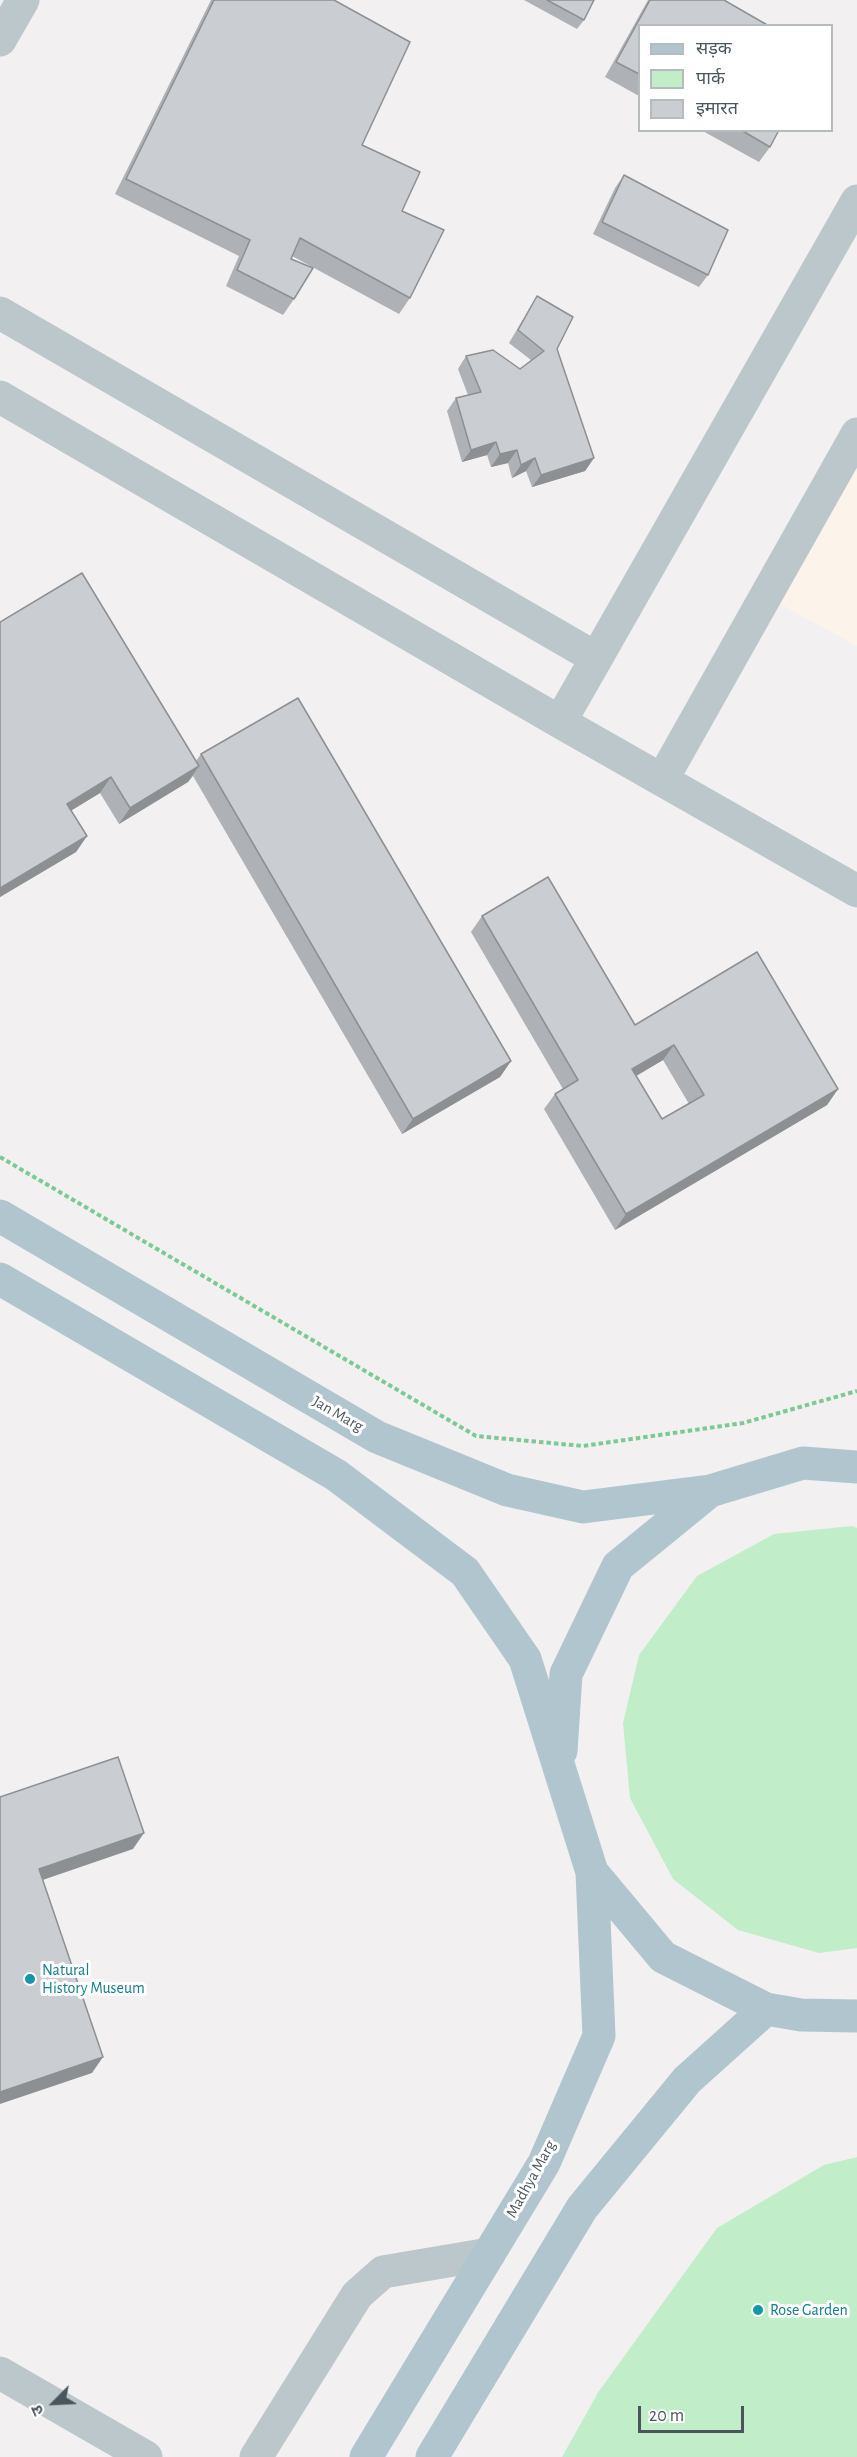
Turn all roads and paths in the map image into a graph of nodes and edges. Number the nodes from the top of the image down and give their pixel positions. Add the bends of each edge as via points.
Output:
1 (23, 0) edge
2 (0, 40) edge
3 (857, 201) edge
4 (0, 313) edge
5 (0, 397) edge
6 (857, 434) edge
7 (596, 658) junction
8 (560, 722) junction
9 (662, 780) junction
10 (857, 891) edge
11 (0, 1158) edge
12 (0, 1198) edge
13 (9, 1221) edge
14 (0, 1279) edge
15 (857, 1391) edge
16 (857, 1443) edge
17 (803, 1463) junction
18 (857, 1467) edge
19 (710, 1491) junction
20 (560, 1770) junction
21 (592, 1872) junction
22 (766, 2009) junction
23 (857, 2016) edge
24 (489, 2254) junction
25 (0, 2373) edge
26 (146, 2457) edge
27 (256, 2457) edge
28 (366, 2457) edge
29 (432, 2457) edge

1 - 2 street
3 - 7 street
4 - 7 street
5 - 8 street
6 - 9 street
7 - 8 street
8 - 9 street
9 - 10 street
11 - 15 path via 476,1436 583,1446 743,1423
12 - 13 street
13 - 19 main road, Jan Marg via 377,1437 507,1490 583,1507
14 - 20 main road via 336,1475 465,1572 525,1659
16 - 17 main road
17 - 18 main road
17 - 19 main road
19 - 20 main road via 618,1566 566,1674
20 - 21 main road
21 - 22 main road via 663,1957
21 - 24 main road, Madhya Marg via 599,2036 544,2163
22 - 23 main road via 801,2016
22 - 29 main road via 687,2080 582,2208
24 - 27 street via 383,2272 357,2295
24 - 28 main road, Madhya Marg
25 - 26 street

